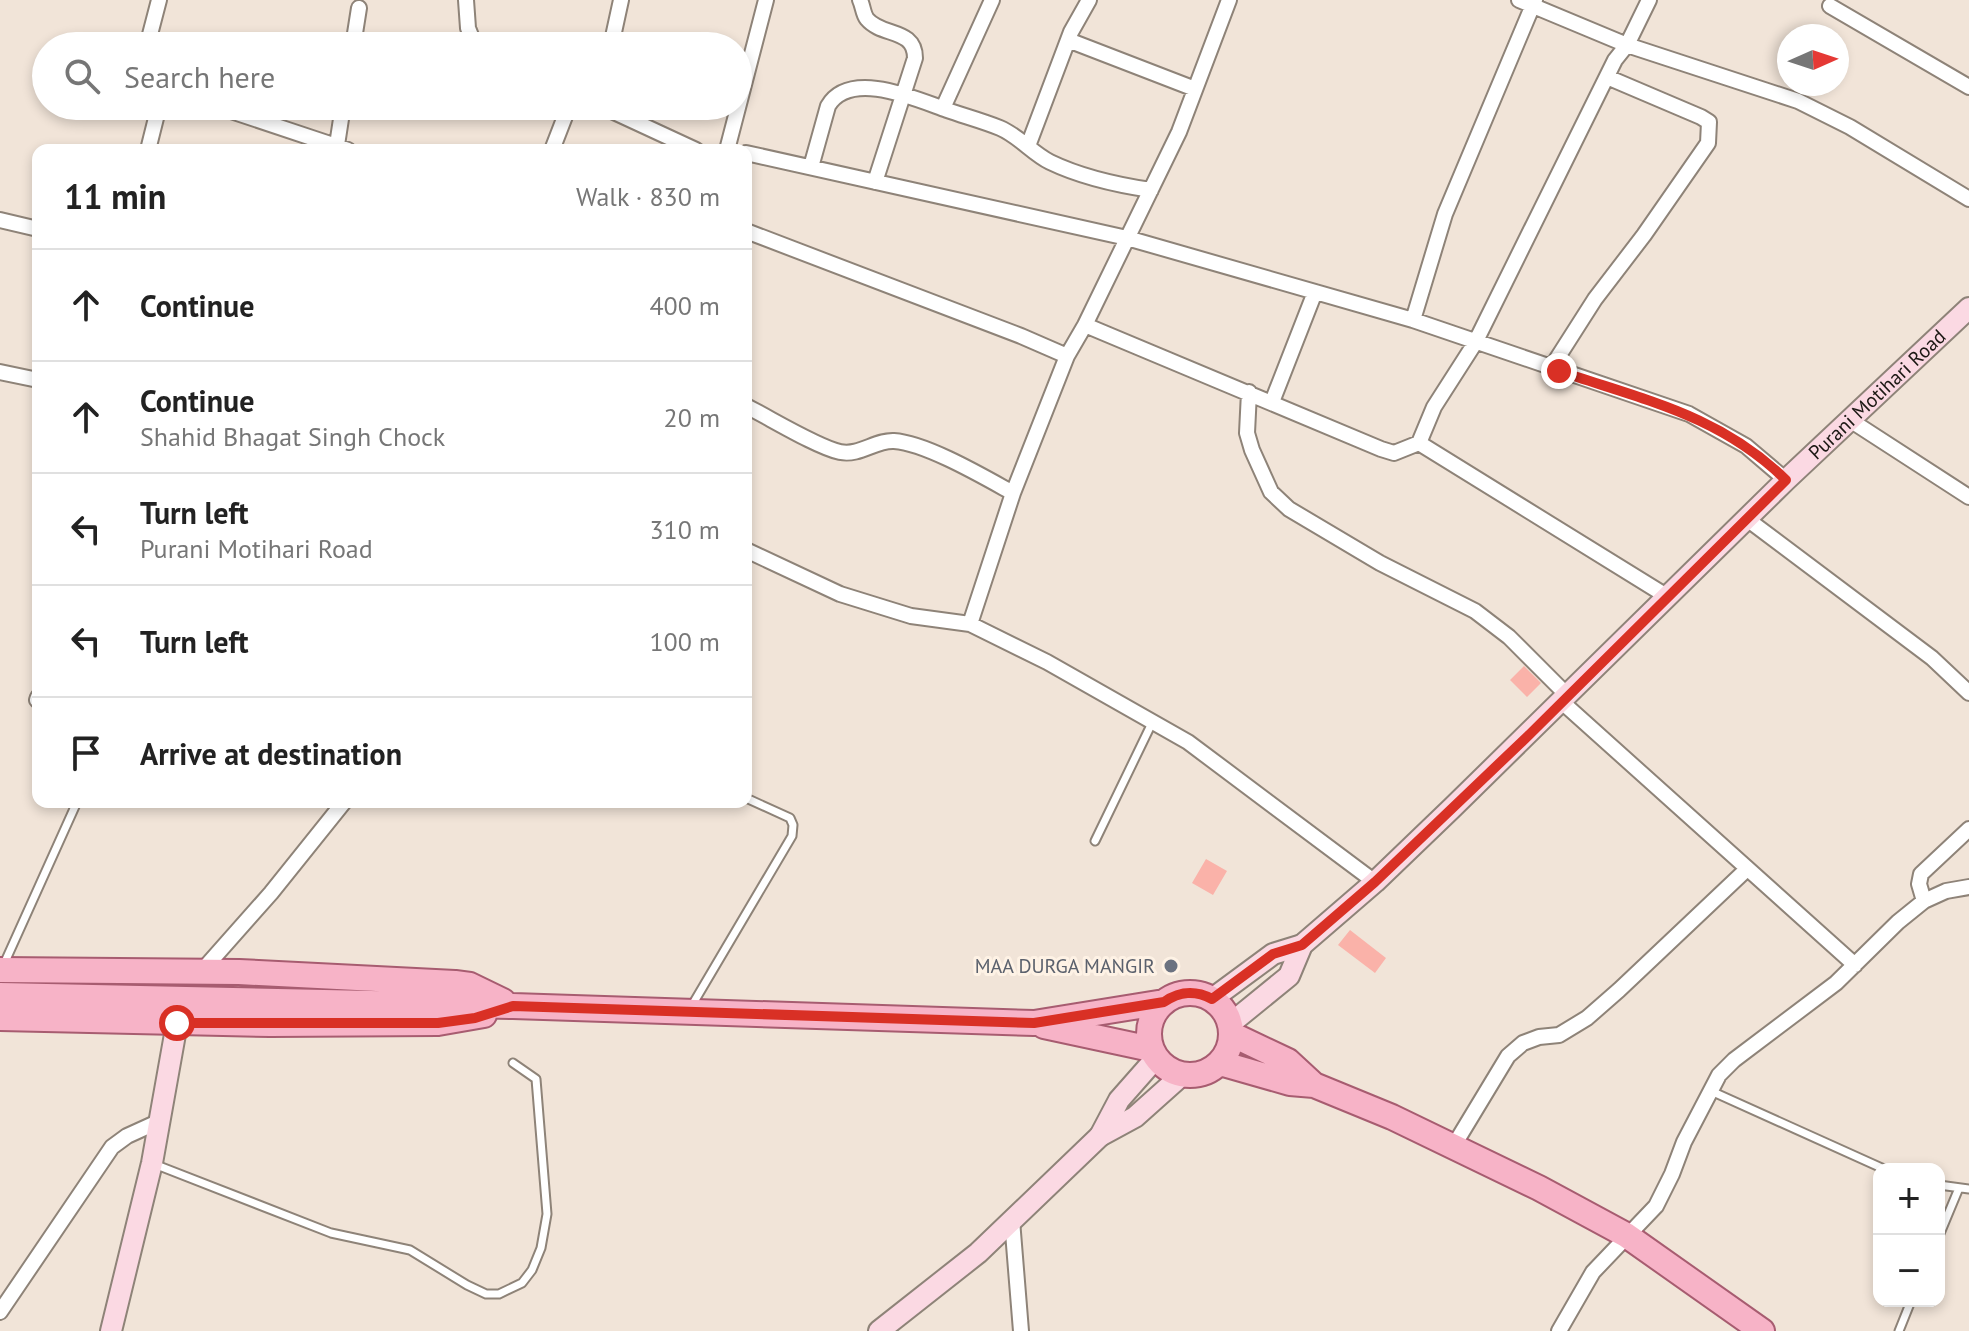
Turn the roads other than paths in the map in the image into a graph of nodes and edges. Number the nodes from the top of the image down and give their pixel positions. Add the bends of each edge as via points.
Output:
1 (159, 0) edge
2 (466, 0) edge
3 (621, 0) edge
4 (766, 0) edge
5 (860, 0) edge
6 (992, 0) edge
7 (1089, 0) edge
8 (1229, 0) edge
9 (1649, 0) edge
10 (1529, 2) edge
11 (1830, 6) dead end
12 (359, 8) dead end
13 (151, 32) edge
14 (355, 32) edge
15 (470, 32) edge
16 (614, 32) edge
17 (1068, 40) junction
18 (1627, 45) junction
19 (752, 57) edge
20 (1607, 77) junction
21 (1969, 87) edge
22 (1195, 89) junction
23 (903, 93) junction
24 (943, 108) junction
25 (156, 120) edge
26 (258, 120) edge
27 (343, 120) edge
28 (564, 120) edge
29 (629, 120) edge
30 (736, 120) edge
31 (150, 144) edge
32 (330, 144) edge
33 (342, 144) edge
34 (554, 144) edge
35 (679, 144) edge
36 (730, 144) edge
37 (1028, 146) junction
38 (752, 154) edge
39 (811, 167) junction
40 (875, 182) junction
41 (1151, 190) junction
42 (1969, 199) edge
43 (0, 220) edge
44 (32, 228) edge
45 (752, 233) edge
46 (1127, 238) junction
47 (1315, 292) junction
48 (1969, 308) edge
49 (1413, 320) junction
50 (1085, 325) junction
51 (1475, 343) junction
52 (1067, 356) junction
53 (1551, 368) junction
54 (0, 372) edge
55 (32, 379) edge
56 (1249, 392) junction
57 (1272, 402) junction
58 (752, 409) edge
59 (1850, 420) junction
60 (1419, 443) junction
61 (1786, 480) junction
62 (1013, 493) junction
63 (1969, 497) edge
64 (1747, 519) junction
65 (752, 553) edge
66 (1668, 597) junction
67 (970, 624) junction
68 (1966, 683) edge
69 (1565, 699) junction
70 (1153, 721) junction
71 (752, 801) edge
72 (74, 808) edge
73 (339, 808) edge
74 (1969, 829) edge
75 (1095, 841) dead end
76 (1747, 869) junction
77 (1375, 882) junction
78 (1969, 887) edge
79 (1924, 901) junction
80 (1302, 945) junction
81 (1855, 965) junction
82 (0, 970) edge
83 (201, 972) junction
84 (0, 995) edge
85 (1212, 999) junction
86 (1164, 1002) junction
87 (513, 1006) junction
88 (688, 1013) junction
89 (0, 1018) edge
90 (177, 1023) junction
91 (1034, 1023) junction
92 (1231, 1029) junction
93 (1154, 1054) junction
94 (513, 1063) dead end
95 (1220, 1063) junction
96 (1182, 1075) junction
97 (1314, 1085) junction
98 (1709, 1091) junction
99 (160, 1121) junction
100 (1100, 1136) junction
101 (1453, 1147) junction
102 (152, 1163) junction
103 (1873, 1164) edge
104 (1945, 1186) edge
105 (1959, 1188) junction
106 (1969, 1189) edge
107 (1012, 1220) junction
108 (1626, 1235) junction
109 (1939, 1235) edge
110 (1909, 1307) edge
111 (0, 1312) edge
112 (111, 1331) edge
113 (879, 1331) edge
114 (1021, 1331) edge
115 (1559, 1331) edge
116 (1762, 1331) edge
117 (1899, 1331) edge

1 - 13 street
2 - 15 street
3 - 16 street
4 - 19 street
5 - 23 street via 869,22 909,40 915,48
6 - 24 street
7 - 17 street
8 - 22 street
9 - 18 street
10 - 18 street
10 - 49 street via 1445,214
11 - 21 street
12 - 14 street
17 - 22 street
17 - 37 street
18 - 20 street
18 - 42 street via 1798,101
20 - 51 street
20 - 53 street via 1701,117 1709,122 1710,133
22 - 41 street
23 - 24 street
23 - 39 street via 857,89 833,97
23 - 40 street
24 - 37 street via 1000,128
25 - 31 street
26 - 32 street
27 - 33 street
28 - 34 street
29 - 35 street
30 - 36 street
37 - 41 street via 1068,169
38 - 39 street
39 - 40 street
40 - 46 street
41 - 46 street
43 - 44 street
45 - 52 street
46 - 47 street
46 - 50 street
47 - 49 street
47 - 57 street
48 - 59 main road, Purani Motihari Road
49 - 51 street
50 - 52 street
50 - 56 street
51 - 53 street
51 - 60 street via 1434,407
52 - 62 street
53 - 61 street via 1704,421 1764,459
54 - 55 street
56 - 57 street
56 - 69 street via 1247,433 1271,492 1289,509 1380,563 1475,611 1509,637
57 - 60 street via 1394,453
58 - 62 street via 839,452 903,443
59 - 61 main road, Purani Motihari Road
59 - 63 street
60 - 66 street
61 - 64 main road, Purani Motihari Road
62 - 67 street
64 - 66 main road, Purani Motihari Road
64 - 68 street
65 - 67 street via 840,594 911,616
66 - 69 main road, Purani Motihari Road
67 - 70 street
69 - 76 street
69 - 77 main road, Purani Motihari Road
70 - 75 lane
70 - 77 street
71 - 88 lane via 790,818 792,836
72 - 82 lane
73 - 83 street
74 - 79 street via 1921,874
76 - 81 street
76 - 101 street via 1587,1018 1559,1035 1523,1043 1508,1056
77 - 80 main road, Purani Motihari Road
78 - 79 street
79 - 81 street
80 - 85 main road, Purani Motihari Road via 1273,954
80 - 92 main road, Purani Motihari Road via 1289,976
81 - 98 street via 1734,1060
82 - 83 main road
83 - 87 main road via 455,983
84 - 87 main road
85 - 86 main road via 1193,993
85 - 92 main road
86 - 91 main road
86 - 93 main road via 1149,1028
87 - 88 main road
87 - 90 main road via 438,1023
88 - 91 main road
89 - 90 main road
90 - 99 main road
91 - 93 main road
92 - 95 main road
92 - 97 main road via 1288,1061
93 - 96 main road via 1163,1066
93 - 100 main road
94 - 102 lane via 536,1079 547,1214 532,1270 522,1283 499,1294 467,1285 410,1250 331,1233
95 - 96 main road via 1202,1074
95 - 97 main road
96 - 100 main road via 1135,1117
97 - 101 main road
98 - 103 lane
98 - 108 street via 1656,1206
99 - 102 main road
99 - 111 street via 112,1147
100 - 107 main road
101 - 108 main road
102 - 112 main road
104 - 105 lane
105 - 106 lane
105 - 109 lane
107 - 113 main road
107 - 114 street
108 - 115 street via 1593,1272
108 - 116 main road
110 - 117 lane

